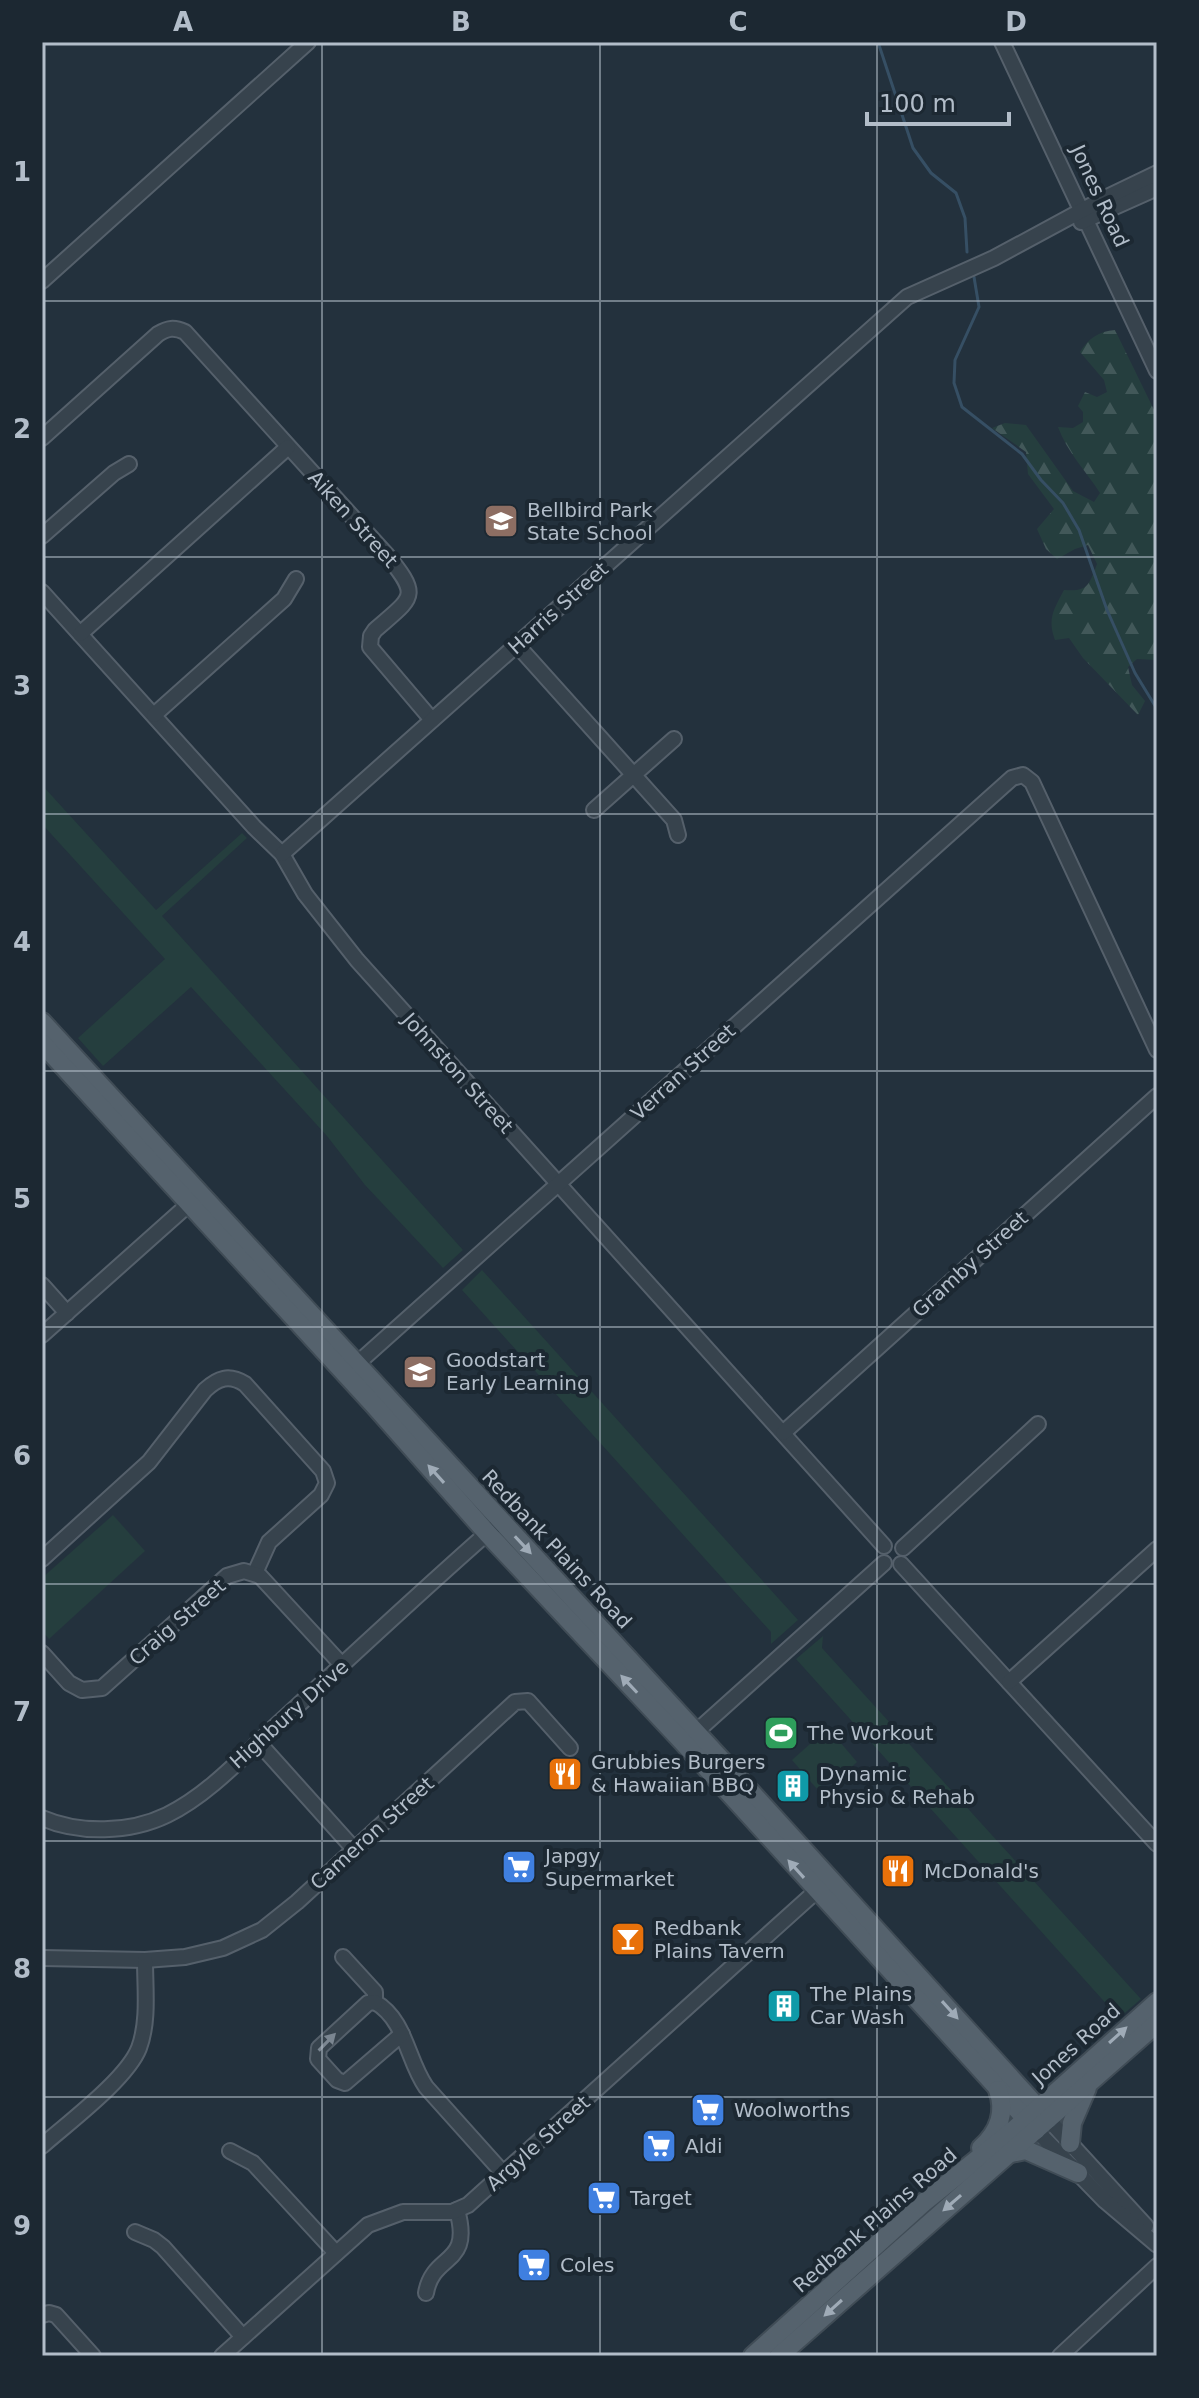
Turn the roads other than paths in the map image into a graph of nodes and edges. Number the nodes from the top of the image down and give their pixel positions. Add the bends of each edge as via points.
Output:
1 (308, 42) edge
2 (1002, 42) edge
3 (1157, 173) edge
4 (1157, 188) edge
5 (1085, 215) junction
6 (42, 281) edge
7 (1157, 371) edge
8 (42, 438) edge
9 (288, 447) junction
10 (129, 464) dead end
11 (42, 536) edge
12 (296, 579) dead end
13 (42, 592) edge
14 (80, 634) junction
15 (517, 645) junction
16 (154, 715) junction
17 (432, 720) junction
18 (674, 739) dead end
19 (633, 775) junction
20 (594, 810) dead end
21 (678, 835) dead end
22 (282, 854) junction
23 (42, 1022) edge
24 (42, 1043) edge
25 (1157, 1050) edge
26 (1157, 1096) edge
27 (557, 1184) junction
28 (189, 1204) junction
29 (42, 1285) edge
30 (67, 1313) junction
31 (42, 1335) edge
32 (351, 1369) junction
33 (1038, 1424) dead end
34 (783, 1433) junction
35 (494, 1527) junction
36 (884, 1546) junction
37 (903, 1548) junction
38 (1157, 1549) edge
39 (42, 1559) edge
40 (884, 1563) junction
41 (901, 1564) junction
42 (255, 1573) junction
43 (42, 1653) edge
44 (342, 1665) junction
45 (1009, 1682) junction
46 (689, 1737) junction
47 (258, 1742) junction
48 (570, 1748) dead end
49 (42, 1818) edge
50 (1157, 1844) edge
51 (354, 1849) junction
52 (823, 1885) junction
53 (886, 1940) junction
54 (343, 1957) dead end
55 (42, 1958) edge
56 (145, 1960) junction
57 (375, 2002) junction
58 (1157, 2002) edge
59 (921, 2005) junction
60 (1157, 2023) edge
61 (402, 2034) junction
62 (1090, 2082) junction
63 (998, 2090) junction
64 (1037, 2119) junction
65 (1070, 2143) junction
66 (42, 2146) edge
67 (230, 2151) dead end
68 (1011, 2153) junction
69 (1078, 2173) junction
70 (504, 2174) junction
71 (938, 2193) junction
72 (457, 2210) junction
73 (135, 2232) dead end
74 (1157, 2239) edge
75 (1157, 2245) edge
76 (336, 2253) junction
77 (1157, 2266) edge
78 (426, 2293) dead end
79 (42, 2315) edge
80 (243, 2337) junction
81 (781, 2355) edge
82 (93, 2356) edge
83 (222, 2356) edge
84 (753, 2356) edge
85 (1060, 2356) edge

1 - 6 street
2 - 5 street, Jones Road
3 - 5 street
4 - 5 street
5 - 7 street, Jones Road
5 - 15 street, Harris Street via 920,289 893,308
8 - 9 street, Aiken Street via 158,334 176,328
9 - 14 street
9 - 17 street, Aiken Street via 408,582 408,600 375,630 370,647
10 - 11 street
12 - 16 street via 284,599
13 - 14 street, Johnston Street
14 - 16 street, Johnston Street
15 - 17 street, Harris Street
15 - 19 street
16 - 22 street, Johnston Street
17 - 22 street, Harris Street
18 - 19 street
19 - 20 street
19 - 21 street via 674,820
22 - 27 street, Johnston Street via 334,933
23 - 32 main road, Redbank Plains Road
24 - 28 main road, Redbank Plains Road
25 - 27 street, Verran Street via 1032,782 1023,775 1012,778
26 - 34 street, Gramby Street
27 - 32 street, Verran Street
27 - 34 street, Johnston Street
28 - 30 street
28 - 32 main road, Redbank Plains Road
29 - 30 street
30 - 31 street
32 - 35 main road, Redbank Plains Road
33 - 37 street
34 - 36 street, Johnston Street
35 - 44 street, Highbury Drive
46 -> 35 main road, Redbank Plains Road
35 -> 46 main road, Redbank Plains Road via 655,1688 655,1698
36 - 37 street via 894,1543
36 - 40 street
37 - 41 street
38 - 45 street
39 - 42 street via 149,1462 205,1390 225,1377 245,1384 323,1471 327,1483 321,1495 269,1542
40 - 41 street
40 - 46 street
41 - 45 street
42 - 43 street, Craig Street via 227,1576 102,1688 82,1690 69,1683
42 - 44 street
44 - 47 street, Highbury Drive
45 - 50 street
46 - 52 main road, Redbank Plains Road
47 - 49 street, Highbury Drive via 205,1789 164,1816 99,1829 67,1827
47 - 51 street
48 - 51 street, Cameron Street via 528,1701 515,1702
51 - 56 street, Cameron Street via 262,1930 223,1948
52 - 53 main road, Redbank Plains Road
52 - 59 main road, Redbank Plains Road
52 - 70 street, Argyle Street
53 - 59 main road via 888,1953 921,1990
53 -> 64 main road, Redbank Plains Road
54 - 57 street via 375,1992
55 - 56 street, Cameron Street
56 - 66 street via 145,2021 139,2049 124,2073
57 - 61 street
61 -> 57 street via 345,2083 318,2059 319,2048
64 -> 58 main road, Jones Road
59 - 63 main road, Redbank Plains Road
60 - 62 main road, Jones Road
61 - 70 street via 426,2087
62 - 64 main road, Jones Road
62 - 65 main road via 1072,2123
63 - 64 main road, Redbank Plains Road
63 - 71 main road via 1004,2105 987,2142
64 - 65 street
64 - 68 main road, Redbank Plains Road
64 - 69 street
64 - 71 main road, Redbank Plains Road
65 - 74 street
67 - 76 street via 253,2163
68 - 69 main road via 1026,2150
68 -> 81 main road, Redbank Plains Road
69 - 75 street
70 - 72 street, Argyle Street
71 - 84 main road, Redbank Plains Road
72 - 76 street via 394,2214 368,2225
72 - 78 street via 459,2250 437,2271
73 - 80 street via 163,2247
76 - 80 street
77 - 85 street
79 - 82 street via 56,2315
80 - 83 street

